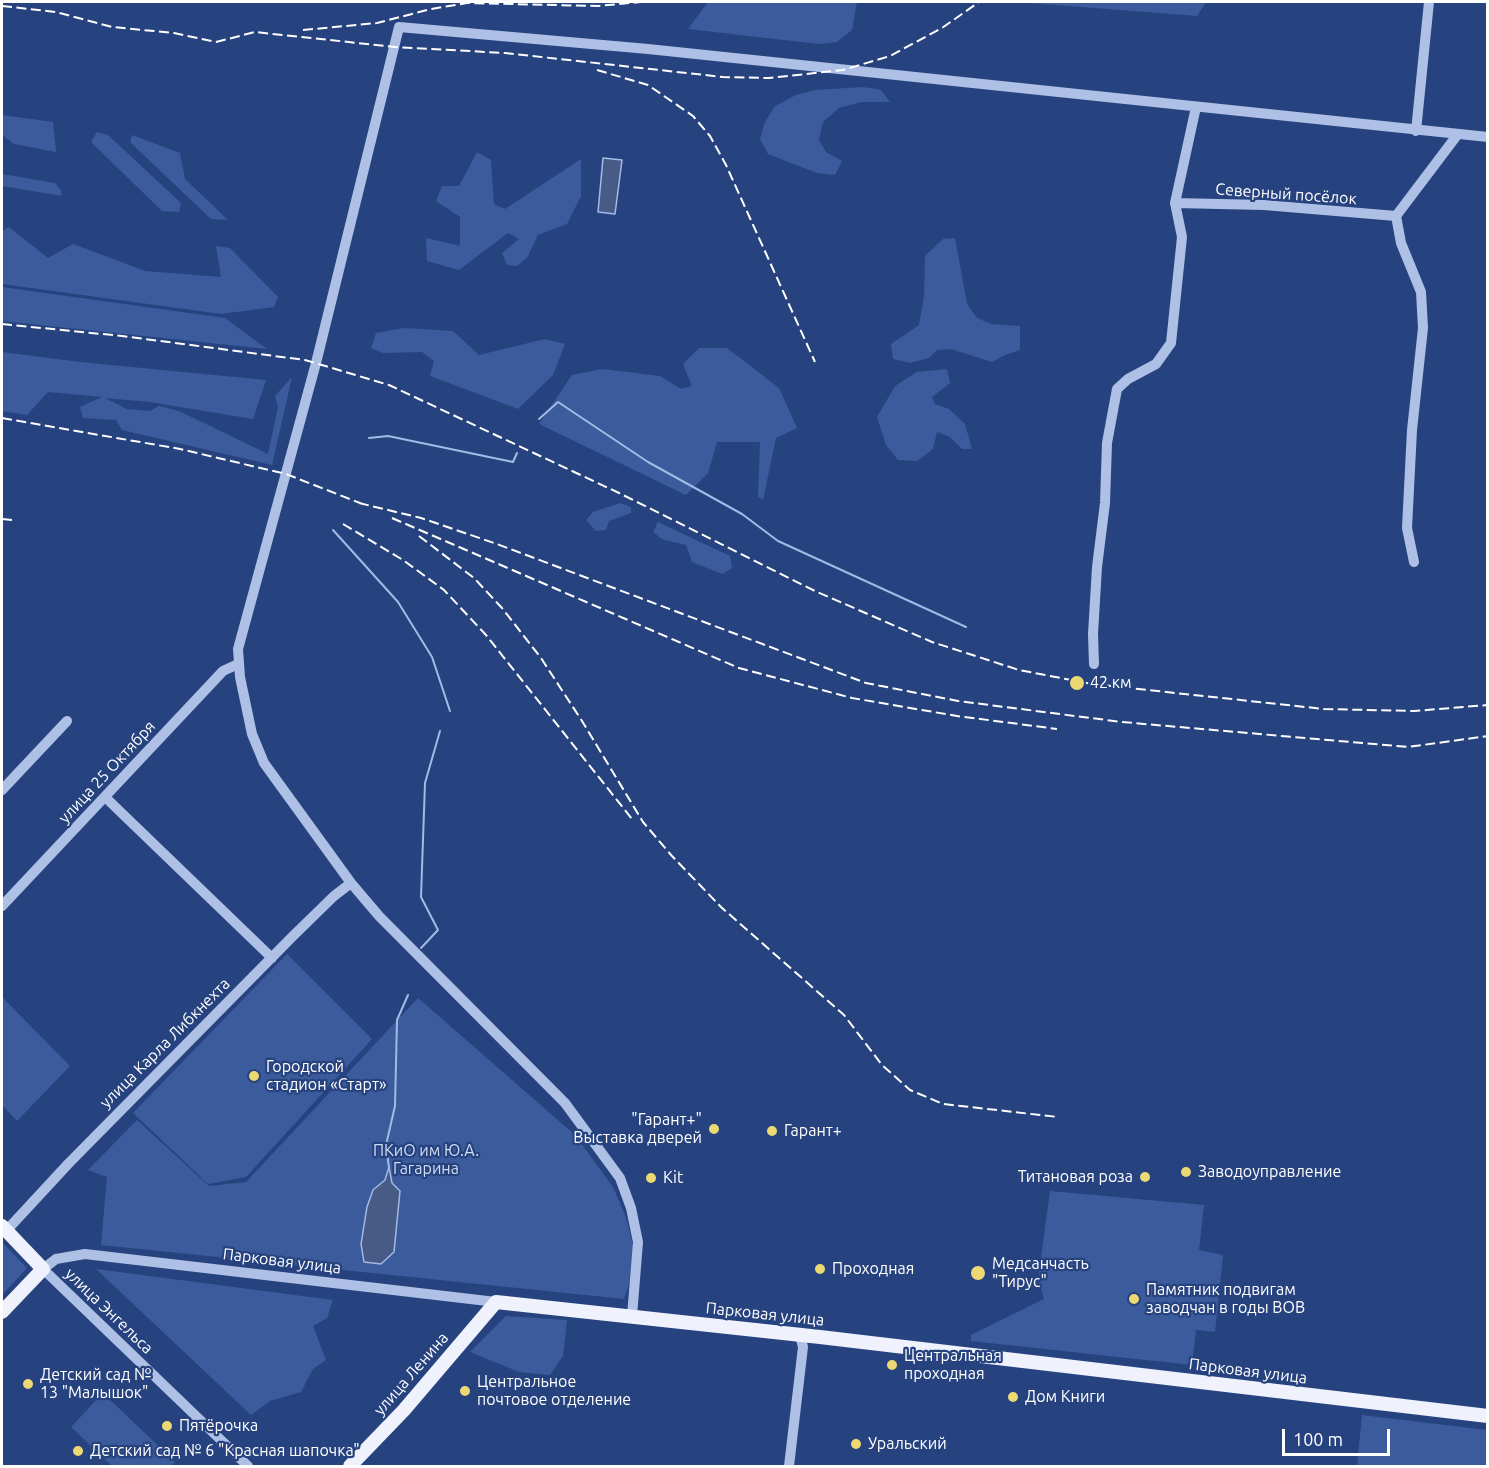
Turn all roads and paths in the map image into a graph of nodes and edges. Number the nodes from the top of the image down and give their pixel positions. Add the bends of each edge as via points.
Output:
1 (1429, 2) edge
2 (1196, 107) junction
3 (1416, 131) junction
4 (1458, 134) junction
5 (1488, 137) edge
6 (1175, 203) junction
7 (1396, 216) junction
8 (1414, 562) dead end
9 (238, 664) junction
10 (1094, 664) dead end
11 (67, 721) dead end
12 (2, 790) edge
13 (105, 797) junction
14 (351, 883) junction
15 (2, 906) edge
16 (272, 958) junction
17 (4, 1228) edge
18 (43, 1269) junction
19 (496, 1302) junction
20 (2, 1312) edge
21 (632, 1316) junction
22 (800, 1335) junction
23 (1488, 1416) edge
24 (248, 1467) edge
25 (350, 1467) edge
26 (789, 1467) edge

1 - 3 street
2 - 3 street
2 - 6 street
2 - 9 street via 399,27 316,363 238,649
3 - 4 street
4 - 5 street
4 - 7 street
6 - 7 street, Северный посёлок via 1264,205
6 - 10 street via 1182,237 1171,343 1156,364 1117,389 1107,443 1092,634
7 - 8 street via 1401,243 1420,292 1423,328 1407,528
9 - 13 street, улица 25 Октября via 223,671
9 - 14 street via 252,734 264,763
11 - 12 street
13 - 15 street, улица 25 Октября
13 - 16 street
14 - 16 street, улица Карла Либкнехта
14 - 21 street via 565,1103 620,1178 638,1242
16 - 17 street, улица Карла Либкнехта
17 - 18 main road, улица Энгельса
18 - 19 street, Парковая улица via 56,1259 85,1254
18 - 20 main road
18 - 24 street, улица Энгельса
19 - 21 main road, Парковая улица
19 - 25 main road, улица Ленина
21 - 22 main road, Парковая улица
22 - 23 main road, Парковая улица
22 - 26 street via 803,1347

